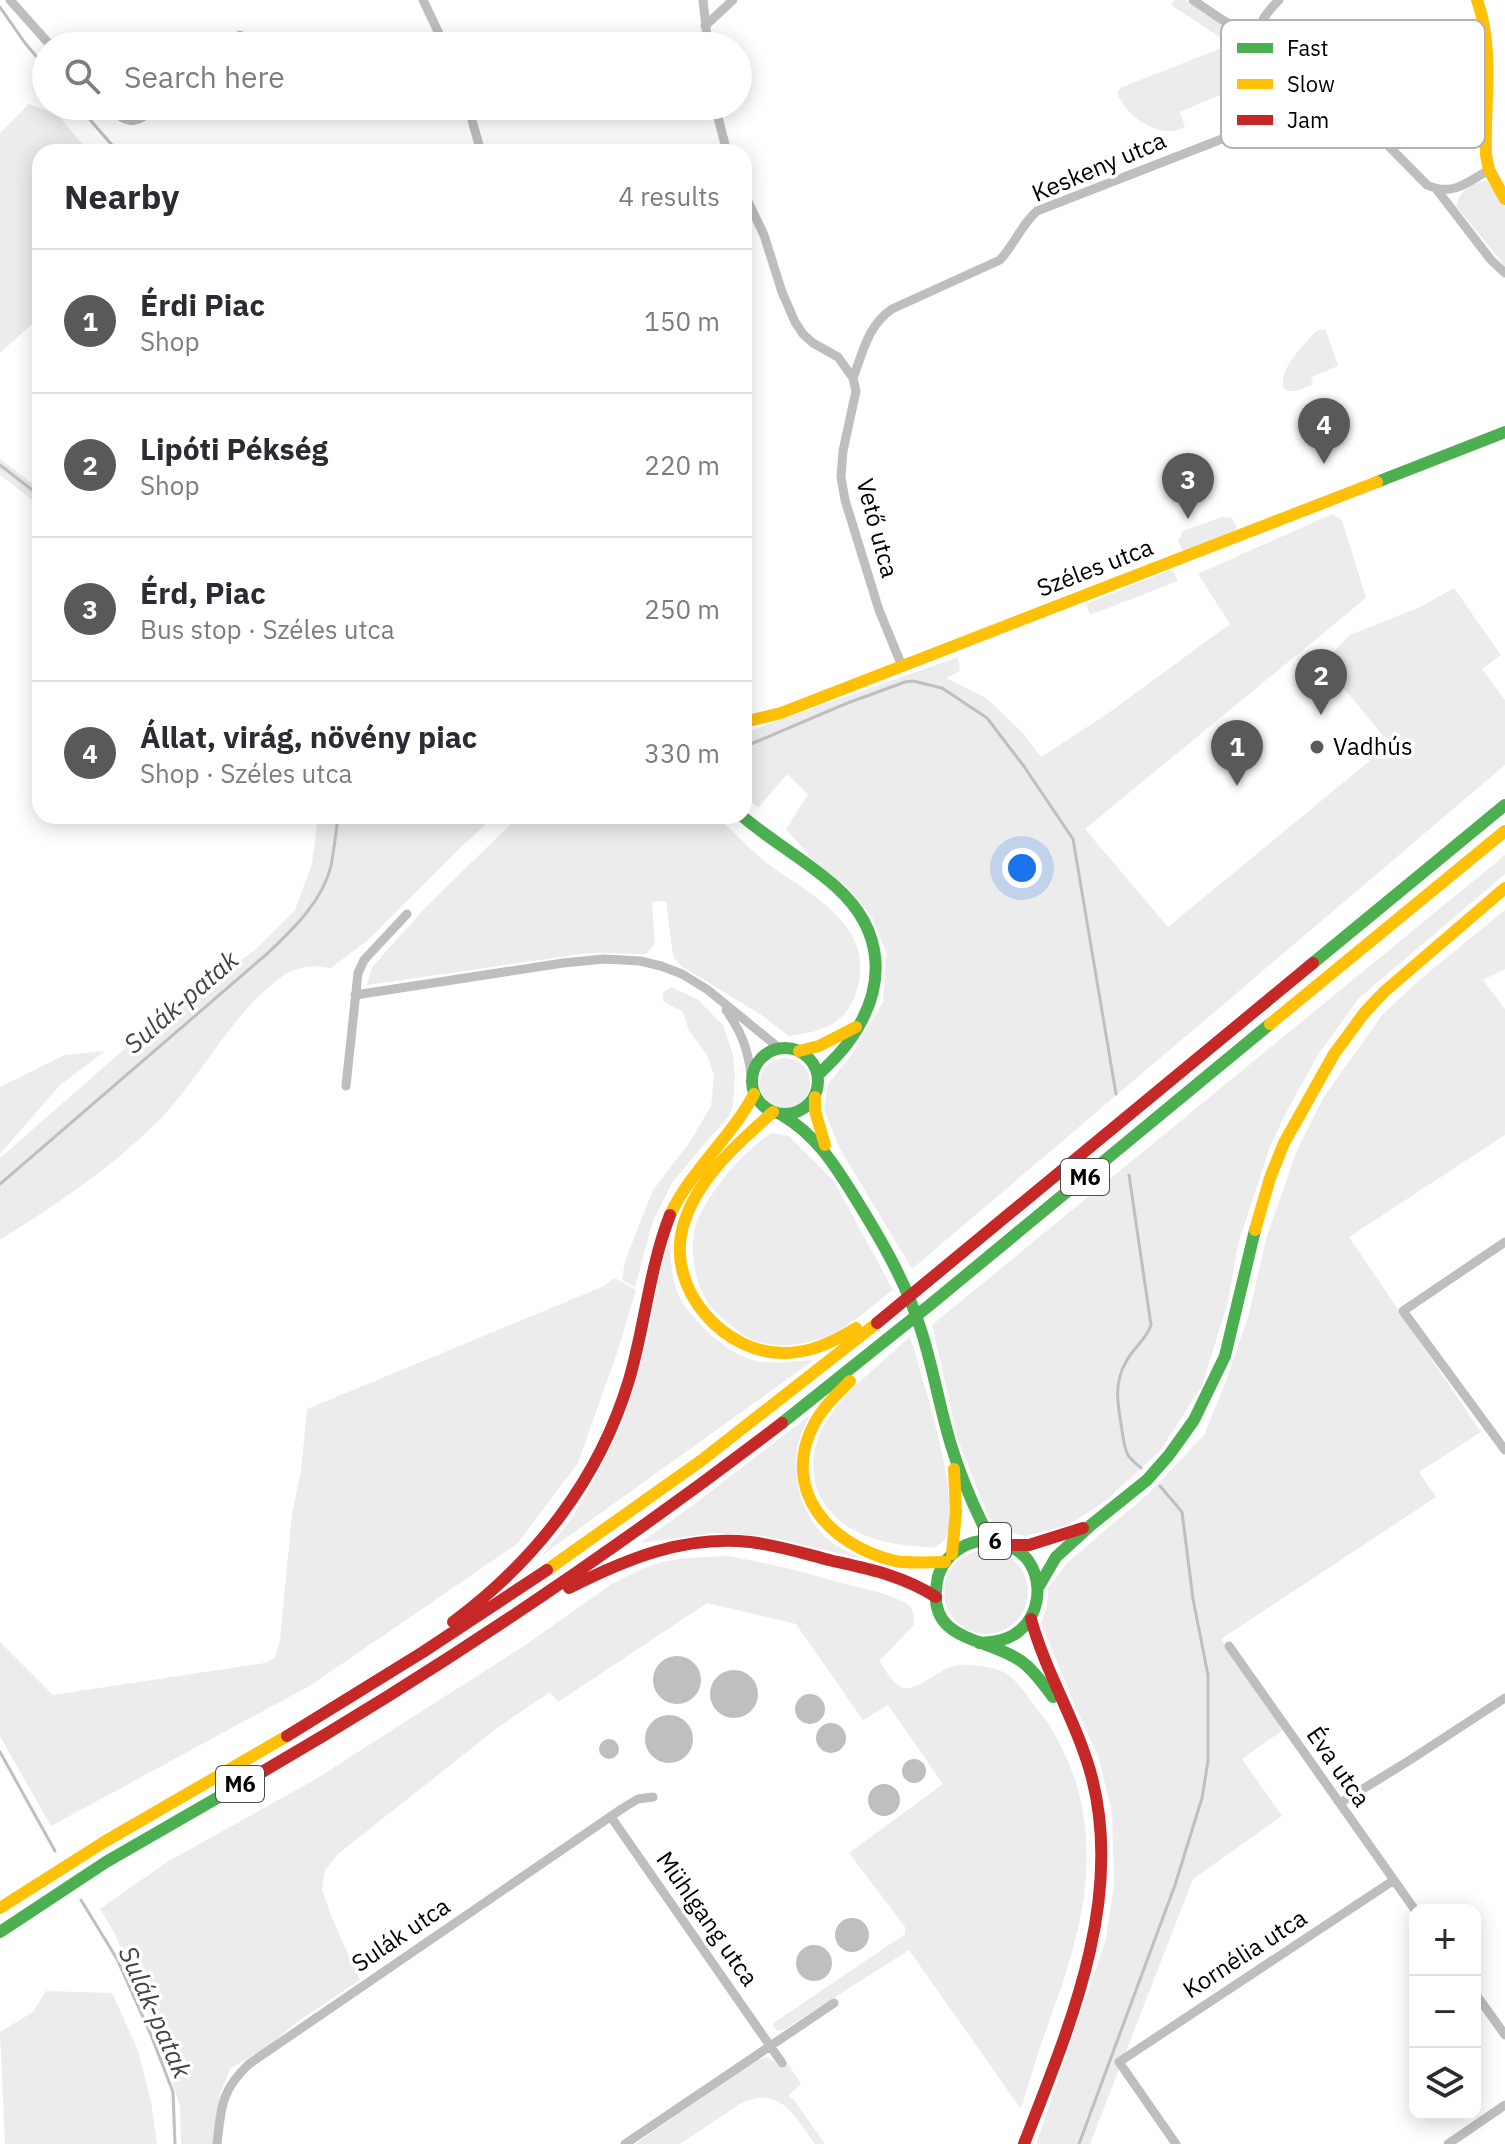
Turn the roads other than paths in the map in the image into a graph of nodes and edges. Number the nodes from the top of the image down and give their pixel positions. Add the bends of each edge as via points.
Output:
1 (10, 0) edge
2 (423, 0) edge
3 (703, 0) edge
4 (733, 0) edge
5 (1193, 0) edge
6 (1279, 0) edge
7 (1477, 0) edge
8 (1223, 20) edge
9 (1262, 20) edge
10 (1483, 20) edge
11 (705, 26) junction
12 (39, 32) edge
13 (438, 32) edge
14 (706, 32) edge
15 (1485, 33) edge
16 (472, 120) edge
17 (719, 120) edge
18 (1221, 139) edge
19 (1485, 141) edge
20 (1485, 141) edge
21 (479, 144) edge
22 (725, 144) edge
23 (1391, 148) edge
24 (1489, 170) junction
25 (1437, 190) junction
26 (1505, 199) edge
27 (752, 210) edge
28 (1505, 273) edge
29 (853, 378) junction
30 (1505, 432) edge
31 (902, 666) junction
32 (752, 720) edge
33 (1505, 805) edge
34 (752, 824) edge
35 (1505, 831) edge
36 (1505, 888) edge
37 (407, 914) dead end
38 (355, 995) junction
39 (719, 1001) junction
40 (856, 1027) junction
41 (779, 1048) junction
42 (799, 1051) junction
43 (751, 1075) junction
44 (818, 1075) junction
45 (346, 1086) dead end
46 (754, 1094) junction
47 (815, 1095) junction
48 (778, 1114) junction
49 (827, 1152) junction
50 (1505, 1242) edge
51 (899, 1305) junction
52 (903, 1326) junction
53 (952, 1446) junction
54 (1505, 1450) edge
55 (1091, 1525) junction
56 (991, 1541) junction
57 (1008, 1545) junction
58 (949, 1558) junction
59 (1039, 1586) junction
60 (936, 1597) junction
61 (1031, 1619) junction
62 (480, 1637) junction
63 (979, 1643) junction
64 (1229, 1646) dead end
65 (361, 1692) junction
66 (1505, 1698) edge
67 (1066, 1713) junction
68 (653, 1797) dead end
69 (1340, 1803) junction
70 (611, 1817) junction
71 (1394, 1880) junction
72 (1411, 1904) edge
73 (0, 1908) edge
74 (0, 1932) edge
75 (1481, 2001) edge
76 (834, 2003) dead end
77 (1505, 2035) edge
78 (770, 2045) junction
79 (782, 2063) dead end
80 (1505, 2105) edge
81 (217, 2144) edge
82 (625, 2144) edge
83 (1024, 2144) edge
84 (1176, 2144) edge
85 (1448, 2144) edge

1 - 12 street
2 - 13 street
3 - 11 street
4 - 11 street
5 - 8 street
6 - 9 street
7 - 10 main road
11 - 14 street
15 - 20 main road
16 - 21 street
17 - 22 street
18 - 29 street, Keskeny utca via 1037,211 1000,260 881,316
19 - 24 main road
23 - 25 street
24 - 25 street via 1454,189
24 - 26 main road
25 - 28 street
27 - 29 street via 795,322 813,343 838,357
29 - 31 street, Vető utca via 856,391 841,477 879,610
30 - 31 main road, Széles utca
31 - 32 main road, Széles utca
33 - 51 main road, M6
34 - 40 main road via 833,884 865,921 876,951 876,979
35 - 52 main road, M6
36 - 55 main road, 6 via 1385,991 1334,1054 1270,1178 1225,1356 1204,1401 1159,1467
37 - 38 street via 364,960
38 - 39 street via 604,959 661,966
38 - 45 street
39 - 41 street
39 - 43 street via 749,1050
40 - 42 main road
40 - 44 main road
41 - 42 main road
41 - 43 main road via 761,1057
42 - 44 main road
43 - 46 main road
44 - 47 main road
46 - 48 main road
46 - 65 main road via 672,1210 652,1268 619,1409 566,1510 497,1587 392,1662
47 - 48 main road via 801,1110
47 - 49 main road
48 - 49 main road via 797,1123
48 - 51 main road via 749,1133 715,1169 687,1214 682,1262 700,1309 739,1343 784,1353 826,1346
49 - 53 main road via 881,1239 914,1308
50 - 54 street via 1403,1311
51 - 65 main road, M6 via 653,1496
52 - 58 main road via 819,1416 807,1446 805,1480 831,1531 861,1551 912,1563
52 - 62 main road, M6 via 679,1500
53 - 56 main road
53 - 58 main road via 956,1535
55 - 57 main road, 6 via 1029,1545
55 - 59 main road, 6 via 1056,1557
56 - 57 main road, 6
56 - 58 main road, 6 via 970,1544
57 - 59 main road, 6 via 1029,1561
58 - 60 main road, 6 via 937,1578
59 - 61 main road, 6
60 - 62 main road via 907,1580 782,1548 737,1541 689,1543 609,1567
60 - 63 main road via 952,1630
61 - 63 main road via 1009,1639
61 - 67 main road
62 - 74 main road, M6 via 80,1878
63 - 67 main road via 1017,1658
64 - 69 street, Éva utca
65 - 73 main road, M6
66 - 69 street
67 - 83 main road via 1093,1783 1101,1826 1101,1890 1077,1994
68 - 70 street, Sulák utca via 638,1799
69 - 71 street, Éva utca
70 - 78 street, Mühlgang utca
70 - 81 street, Sulák utca via 249,2064 227,2091
71 - 72 street, Éva utca
71 - 84 street, Kornélia utca via 1119,2062
75 - 77 street
76 - 78 street
78 - 79 street, Mühlgang utca
78 - 82 street
80 - 85 street

